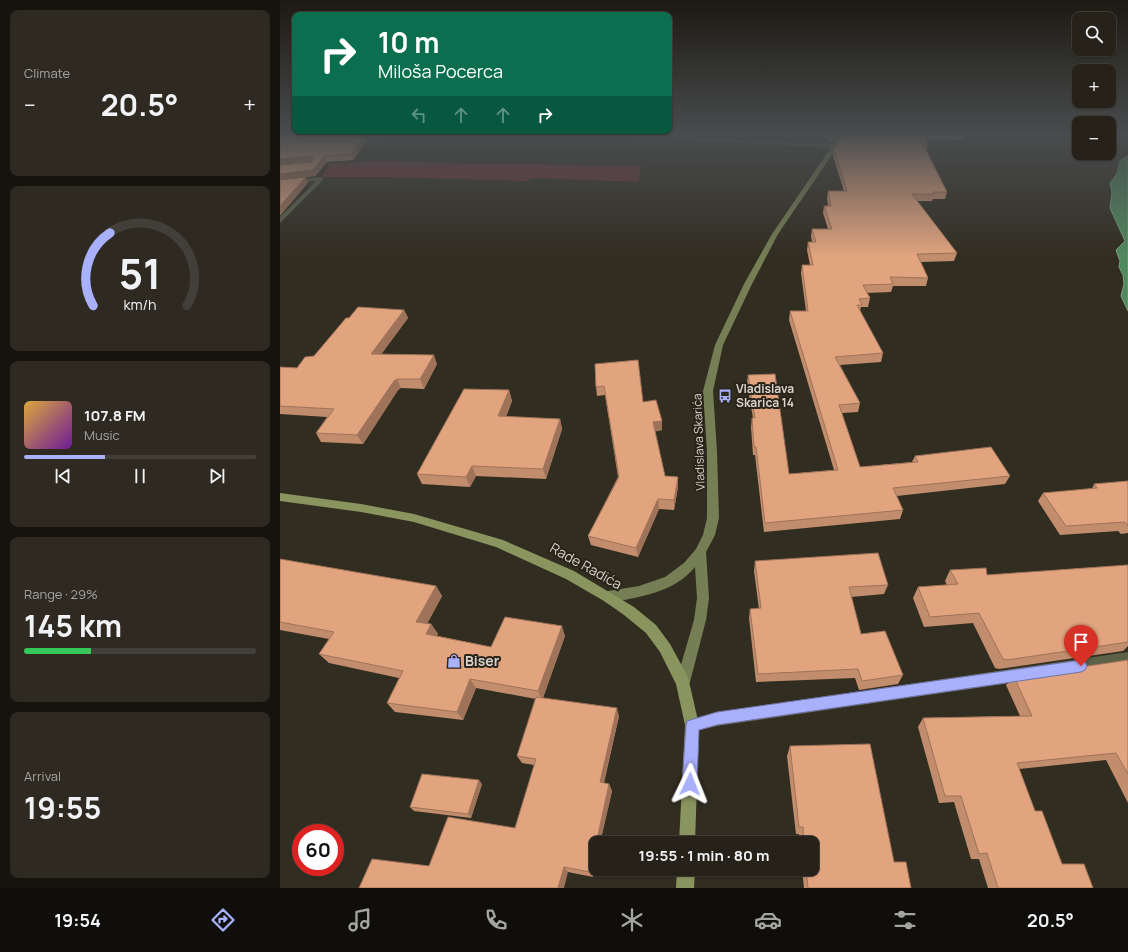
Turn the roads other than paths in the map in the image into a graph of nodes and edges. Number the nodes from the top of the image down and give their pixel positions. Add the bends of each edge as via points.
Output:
1 (816, 174) edge
2 (280, 183) edge
3 (280, 221) edge
4 (280, 497) edge
5 (700, 552) junction
6 (608, 597) junction
7 (1128, 659) edge
8 (683, 682) junction
9 (692, 725) junction
10 (687, 836) edge
11 (686, 876) edge
12 (685, 888) edge

1 - 5 street, Vladislava Skarića via 775,234 719,345 708,391 713,518
2 - 3 street via 321,179
4 - 6 main road, Rade Radića via 361,508 460,530 500,543 542,562
5 - 6 street via 686,569 659,586
5 - 8 street, Vladislava Skarića via 703,598 696,641
6 - 8 main road, Rade Radića via 651,629 665,648
7 - 9 street
8 - 9 main road, Rade Radića
9 - 10 main road, Rade Radića
11 - 12 main road

